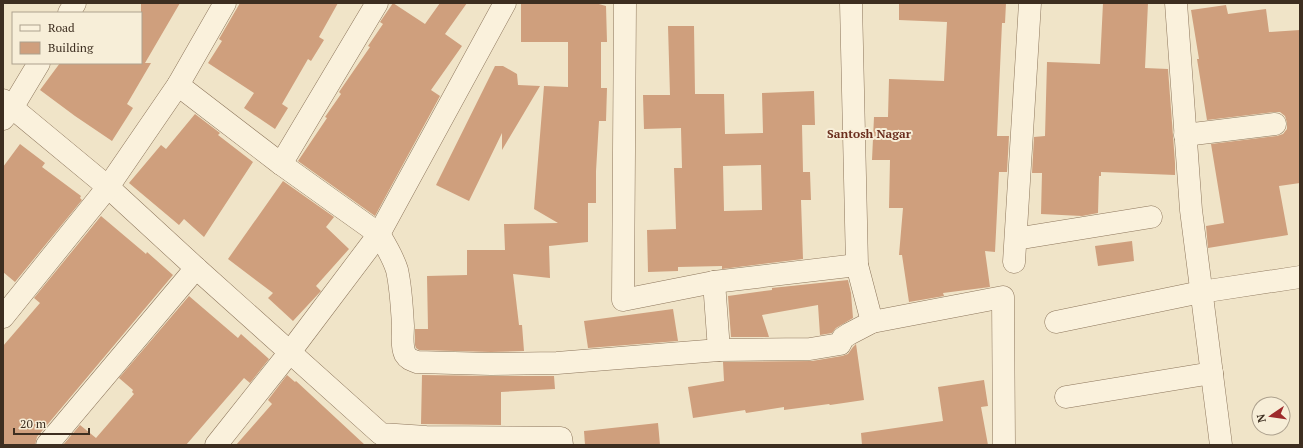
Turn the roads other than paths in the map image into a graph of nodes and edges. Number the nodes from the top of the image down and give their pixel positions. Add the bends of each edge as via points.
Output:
1 (75, 3) edge
2 (225, 3) edge
3 (377, 3) edge
4 (505, 3) edge
5 (625, 3) edge
6 (851, 3) edge
7 (1030, 3) edge
8 (1176, 3) edge
9 (70, 12) edge
10 (38, 64) edge
11 (178, 85) junction
12 (6, 109) edge
13 (1275, 124) dead end
14 (1185, 135) junction
15 (280, 164) junction
16 (108, 187) junction
17 (1151, 217) dead end
18 (379, 234) junction
19 (1016, 239) junction
20 (1014, 262) dead end
21 (857, 265) junction
22 (196, 268) junction
23 (1300, 277) edge
24 (714, 282) junction
25 (1201, 292) junction
26 (3, 317) edge
27 (872, 322) junction
28 (1056, 322) dead end
29 (718, 350) junction
30 (290, 352) junction
31 (1212, 373) junction
32 (1066, 397) dead end
33 (377, 440) edge
34 (47, 445) edge
35 (216, 445) edge
36 (562, 445) edge
37 (1004, 445) edge
38 (1221, 445) edge

1 - 9 street
2 - 11 street
3 - 15 street
4 - 18 street
5 - 24 street via 623,300
6 - 21 street
7 - 19 street
8 - 14 street
10 - 12 street
11 - 15 street
11 - 16 street
12 - 16 street
13 - 14 street
14 - 25 street
15 - 18 street
16 - 22 street
16 - 26 street
17 - 19 street
18 - 29 street via 397,270 404,353 409,359 417,362 557,363
18 - 30 street
19 - 20 street
21 - 24 street
21 - 27 street
22 - 30 street
22 - 34 street
23 - 25 street
24 - 29 street
25 - 28 street
25 - 31 street
27 - 29 street via 843,338 840,344 792,350
27 - 37 street via 1002,297
30 - 33 street
30 - 35 street
31 - 32 street
31 - 38 street
33 - 36 street via 426,437 561,438

